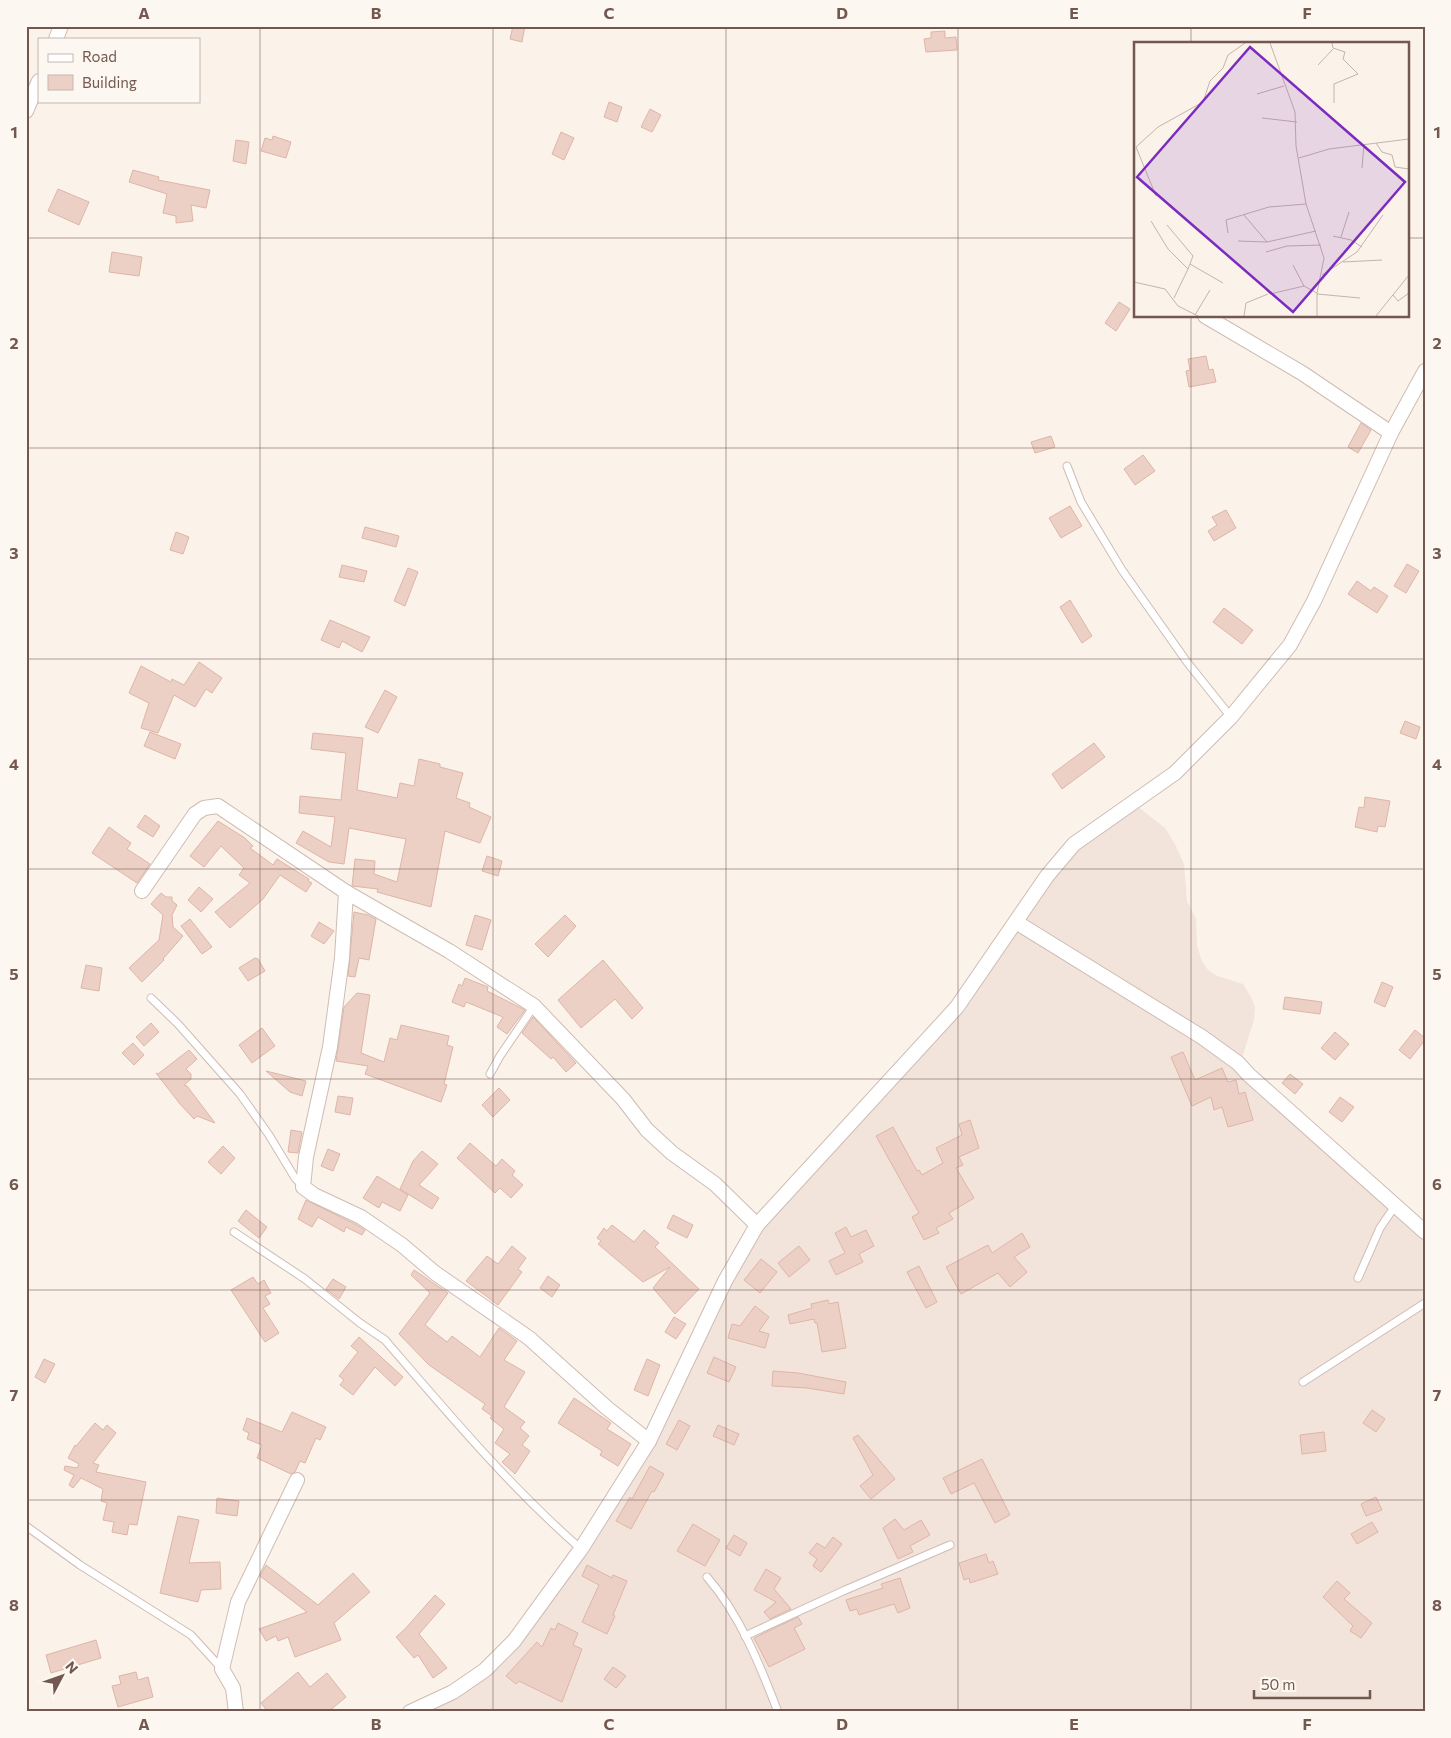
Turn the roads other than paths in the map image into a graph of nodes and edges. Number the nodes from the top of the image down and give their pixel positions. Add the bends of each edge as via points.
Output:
1 (61, 26) edge
2 (56, 38) edge
3 (38, 83) edge
4 (26, 111) edge
5 (1208, 318) edge
6 (1425, 371) edge
7 (1391, 433) junction
8 (1068, 466) dead end
9 (1231, 717) junction
10 (142, 891) dead end
11 (346, 892) junction
12 (1016, 922) junction
13 (152, 998) dead end
14 (534, 1006) junction
15 (490, 1074) dead end
16 (303, 1187) junction
17 (1395, 1206) junction
18 (757, 1225) junction
19 (234, 1232) dead end
20 (1425, 1232) edge
21 (1358, 1278) dead end
22 (1425, 1303) edge
23 (1303, 1382) dead end
24 (649, 1441) junction
25 (297, 1480) dead end
26 (26, 1526) edge
27 (950, 1545) dead end
28 (581, 1548) junction
29 (707, 1577) dead end
30 (745, 1636) junction
31 (222, 1669) junction
32 (236, 1712) edge
33 (410, 1712) edge
34 (778, 1712) edge

1 - 2 street
3 - 4 street
5 - 7 street via 1302,373
6 - 7 street
7 - 9 street via 1314,601 1290,645
8 - 9 lane via 1081,502 1122,570 1187,662
9 - 12 street via 1175,773 1074,844 1047,876
10 - 11 street via 195,814 204,808 218,806
11 - 14 street via 449,951
11 - 16 street via 342,958 330,1047 306,1157
12 - 17 street via 1194,1032 1238,1063
12 - 18 street via 957,1007
13 - 16 lane via 240,1094
14 - 15 lane
14 - 18 street via 623,1099 647,1130 672,1153 716,1184
16 - 24 street via 361,1216 435,1273 529,1338
17 - 20 street
17 - 21 lane via 1380,1228
18 - 24 street via 725,1281
19 - 28 lane via 385,1340 508,1480
22 - 23 lane
24 - 28 street
25 - 31 street via 238,1602
26 - 31 lane via 80,1565 191,1635
27 - 30 lane
28 - 33 street via 514,1641 485,1670 453,1692
29 - 30 lane
30 - 34 lane
31 - 32 street via 233,1688

